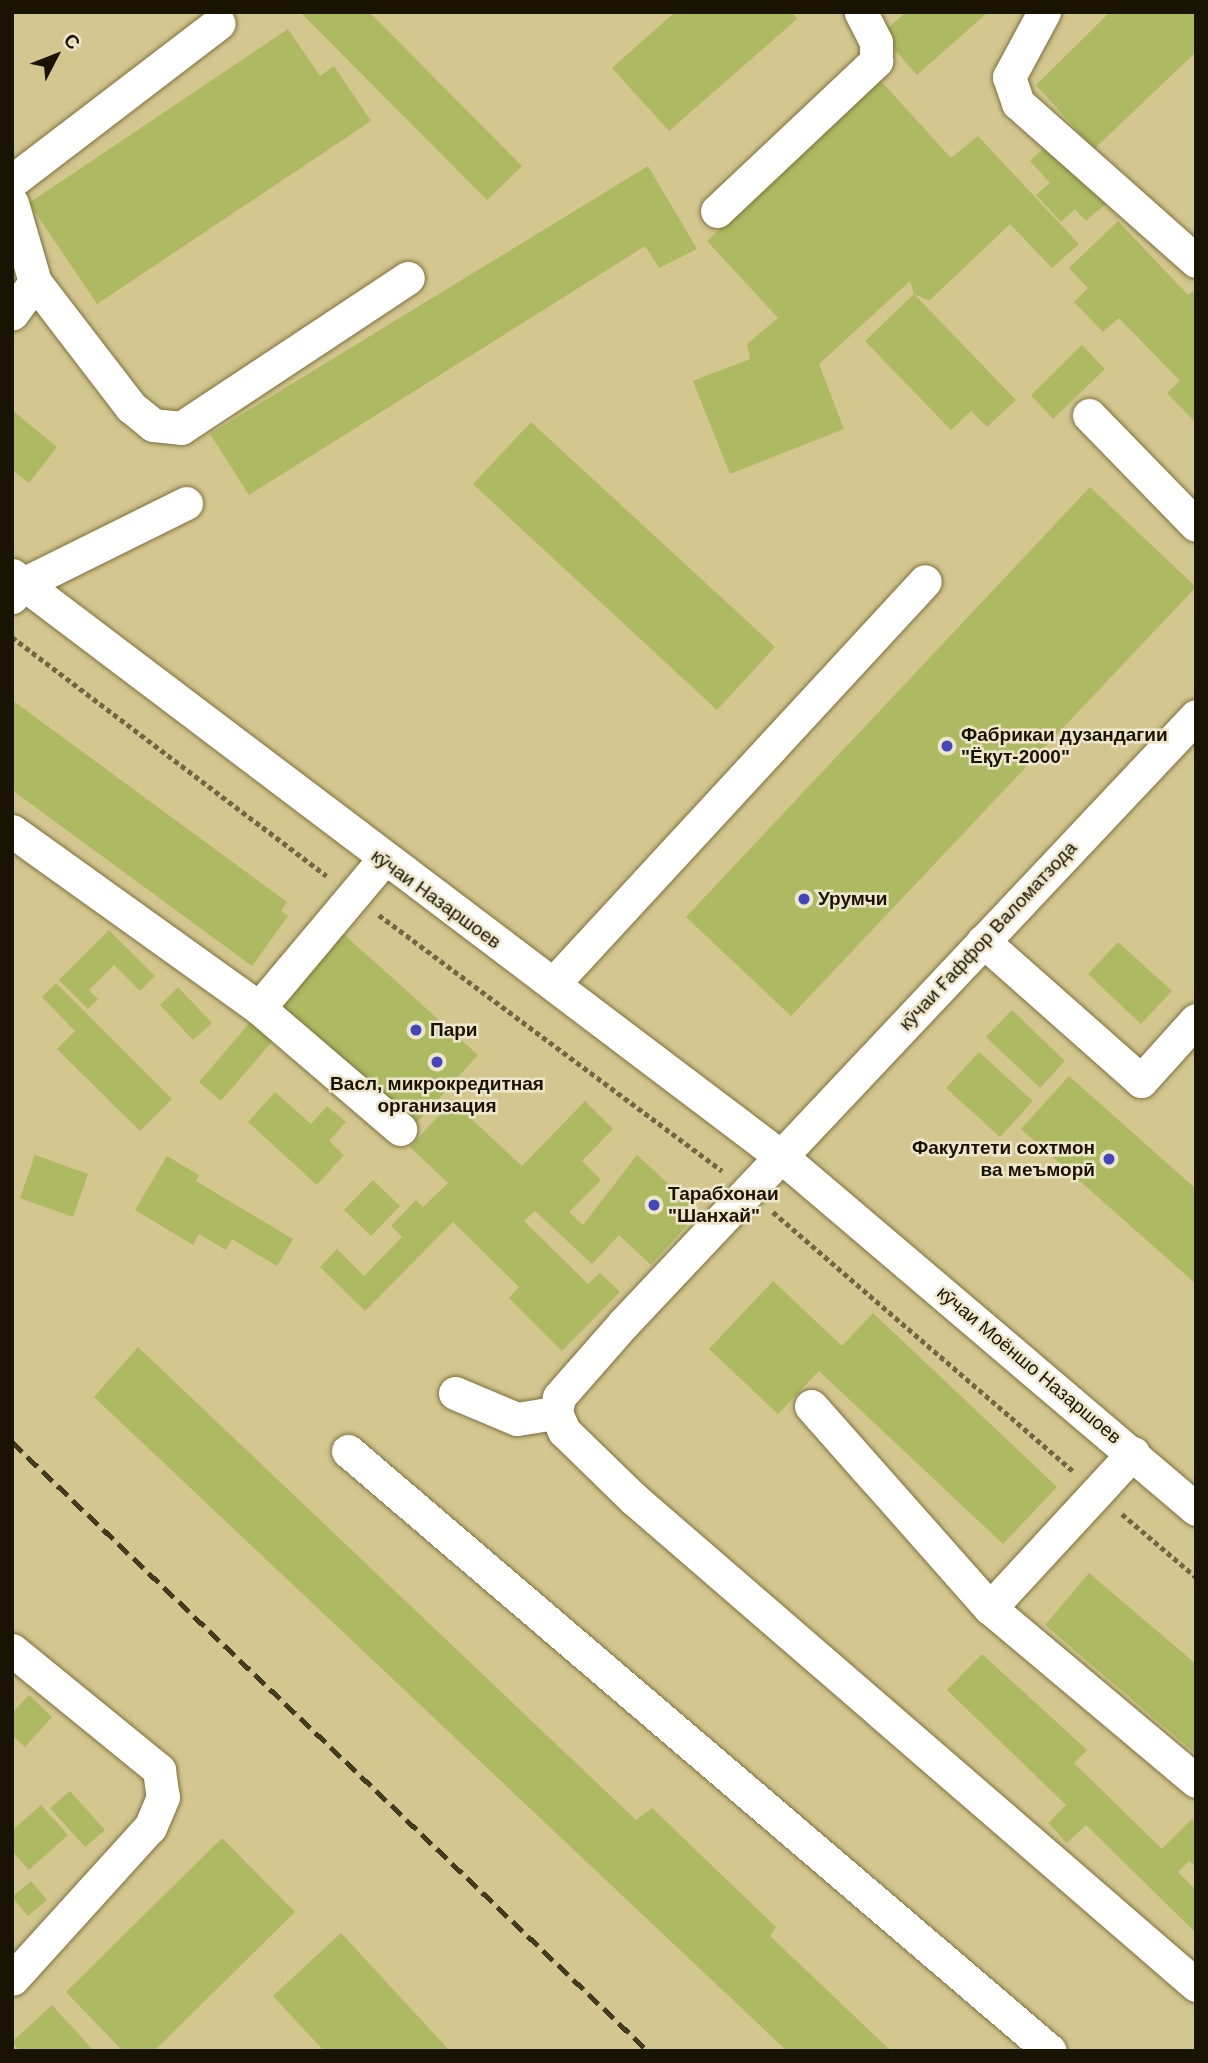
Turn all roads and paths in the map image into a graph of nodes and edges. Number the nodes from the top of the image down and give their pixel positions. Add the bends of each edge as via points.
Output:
1 (860, 12) edge
2 (1044, 12) edge
3 (219, 23) dead end
4 (12, 181) edge
5 (12, 203) edge
6 (717, 211) dead end
7 (1196, 261) edge
8 (408, 278) dead end
9 (35, 282) junction
10 (12, 314) edge
11 (1089, 415) dead end
12 (186, 503) dead end
13 (1196, 525) edge
14 (925, 581) dead end
15 (16, 585) edge
16 (12, 637) edge
17 (1196, 716) edge
18 (12, 831) edge
19 (383, 860) junction
20 (353, 896) junction
21 (983, 941) junction
22 (553, 984) junction
23 (259, 1008) junction
24 (1196, 1020) edge
25 (400, 1129) dead end
26 (783, 1158) junction
27 (750, 1192) junction
28 (860, 1223) joint
29 (455, 1393) dead end
30 (811, 1406) dead end
31 (556, 1413) junction
32 (348, 1451) dead end
33 (1133, 1453) junction
34 (1097, 1492) junction
35 (1196, 1509) edge
36 (1196, 1577) edge
37 (990, 1608) junction
38 (12, 1650) edge
39 (1196, 1782) edge
40 (12, 1979) edge
41 (1196, 1985) edge
42 (1050, 2051) edge

1 - 6 street via 876,42 876,61
2 - 7 street via 1009,77 1018,103
3 - 4 street
5 - 9 street
8 - 9 street via 181,428 153,425 131,407
9 - 10 street
11 - 13 street
12 - 15 street
14 - 22 street
15 - 19 street, кӯчаи Назаршоев
16 - 20 path
17 - 21 street, кӯчаи Ғаффор Валоматзода
18 - 23 street
19 - 20 street
19 - 22 street, кӯчаи Назаршоев
20 - 23 street
20 - 27 path
21 - 24 street via 1141,1081
21 - 26 street, кӯчаи Ғаффор Валоматзода
22 - 26 street, кӯчаи Назаршоев
23 - 25 street
26 - 27 street, кӯчаи Ғаффор Валоматзода
26 - 28 street, кӯчаи Назаршоев
27 - 31 street, кӯчаи Ғаффор Валоматзода via 613,1334 559,1397
27 - 34 path
28 - 33 street, кӯчаи Моёншо Назаршоев
29 - 31 street via 517,1419
30 - 37 street
31 - 41 street via 565,1432 635,1500
32 - 42 street
33 - 34 street
33 - 35 street, кӯчаи Моёншо Назаршоев
34 - 36 path
34 - 37 street
37 - 39 street
38 - 40 street via 159,1770 163,1797 150,1827

